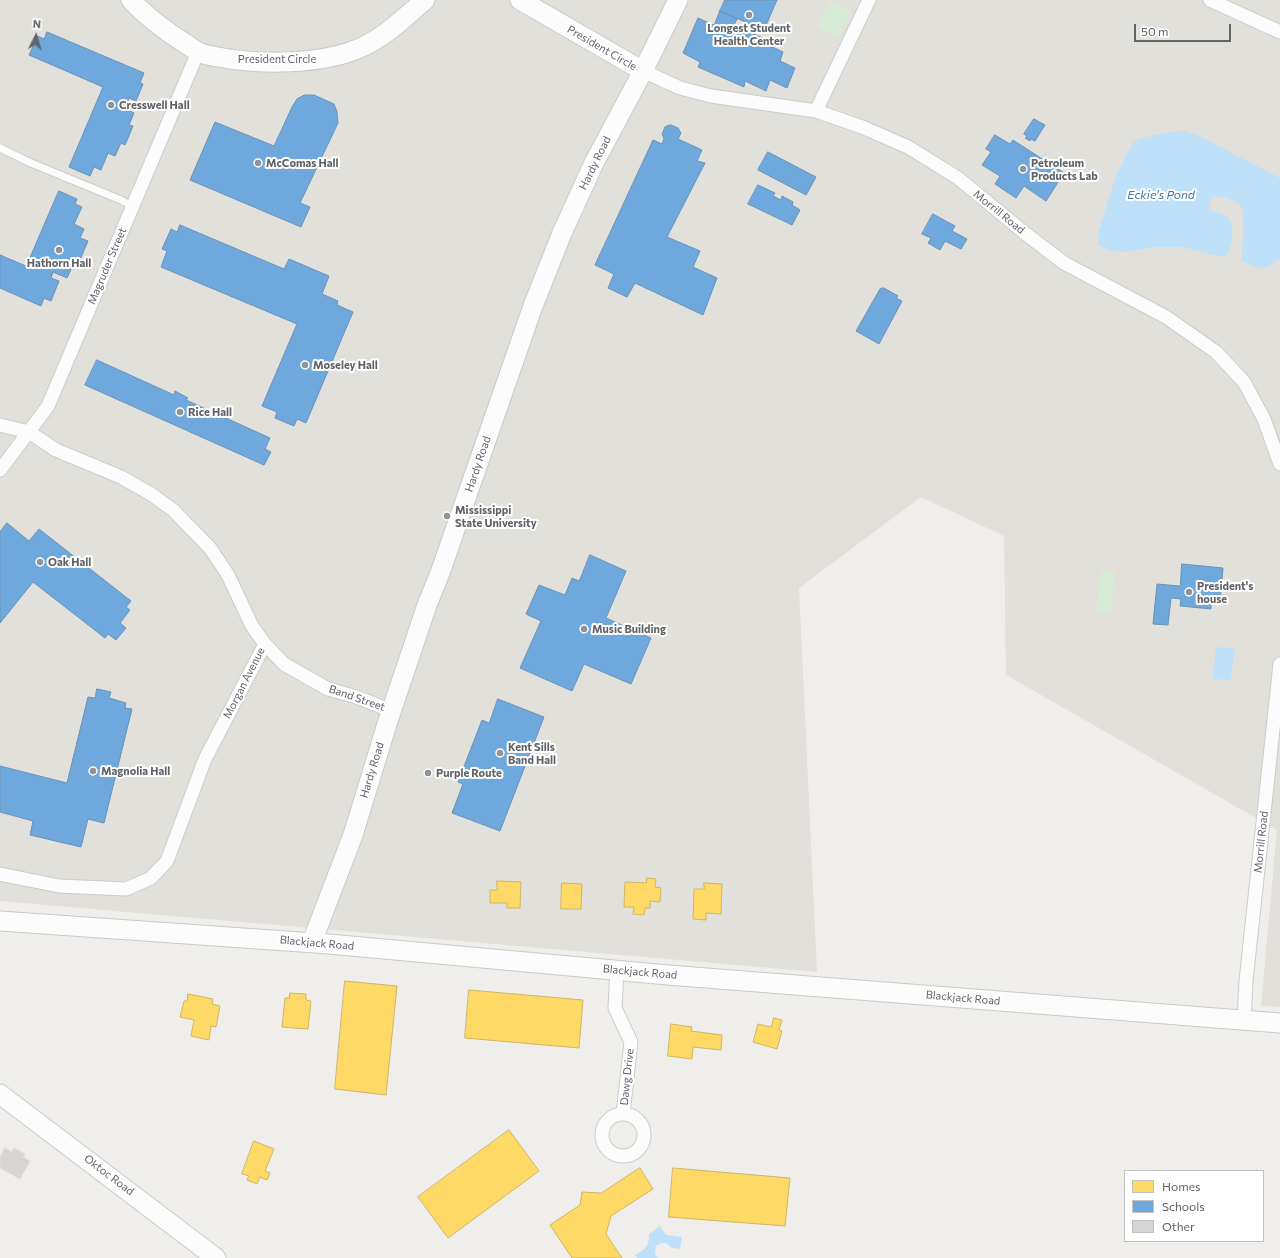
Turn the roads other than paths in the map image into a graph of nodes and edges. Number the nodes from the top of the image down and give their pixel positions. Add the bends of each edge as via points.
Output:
1 (131, 0) edge
2 (425, 0) edge
3 (520, 0) edge
4 (678, 0) edge
5 (869, 0) edge
6 (1210, 0) edge
7 (1280, 32) edge
8 (198, 52) junction
9 (643, 71) junction
10 (816, 111) junction
11 (0, 148) edge
12 (132, 206) junction
13 (0, 425) edge
14 (30, 432) junction
15 (1280, 464) edge
16 (0, 470) edge
17 (265, 644) junction
18 (1280, 664) edge
19 (392, 711) junction
20 (0, 874) edge
21 (0, 921) edge
22 (312, 942) junction
23 (618, 970) junction
24 (1244, 1020) junction
25 (1280, 1023) edge
26 (0, 1094) edge
27 (623, 1114) dead end
28 (216, 1258) edge

1 - 8 street, President Circle via 152,20
2 - 8 street, President Circle via 375,40 344,54 327,58 290,62 247,61
3 - 9 street, President Circle
4 - 9 street, Hardy Road
5 - 10 street
6 - 7 street
8 - 12 street, Magruder Street
9 - 10 street, Morrill Road via 680,88 712,96
9 - 19 street, Hardy Road via 594,163 533,306
10 - 15 street, Morrill Road via 908,147 958,178 1064,263 1166,317 1216,352 1244,382 1264,419
11 - 12 lane
12 - 14 street, Magruder Street via 48,406
13 - 14 street
14 - 16 street, Magruder Street
14 - 17 street, Morgan Avenue via 56,450 151,494 173,510 214,555 228,575 252,626
17 - 19 street, Band Street via 284,664 328,689
17 - 20 street, Morgan Avenue via 205,759 167,862 151,878 126,889 59,886
18 - 24 street, Morrill Road
19 - 22 street, Hardy Road via 353,836
21 - 22 street, Blackjack Road
22 - 23 street, Blackjack Road
23 - 24 street, Blackjack Road
23 - 27 street, Dawg Drive via 615,1008 631,1042
24 - 25 street, Blackjack Road
26 - 28 street, Oktoc Road

